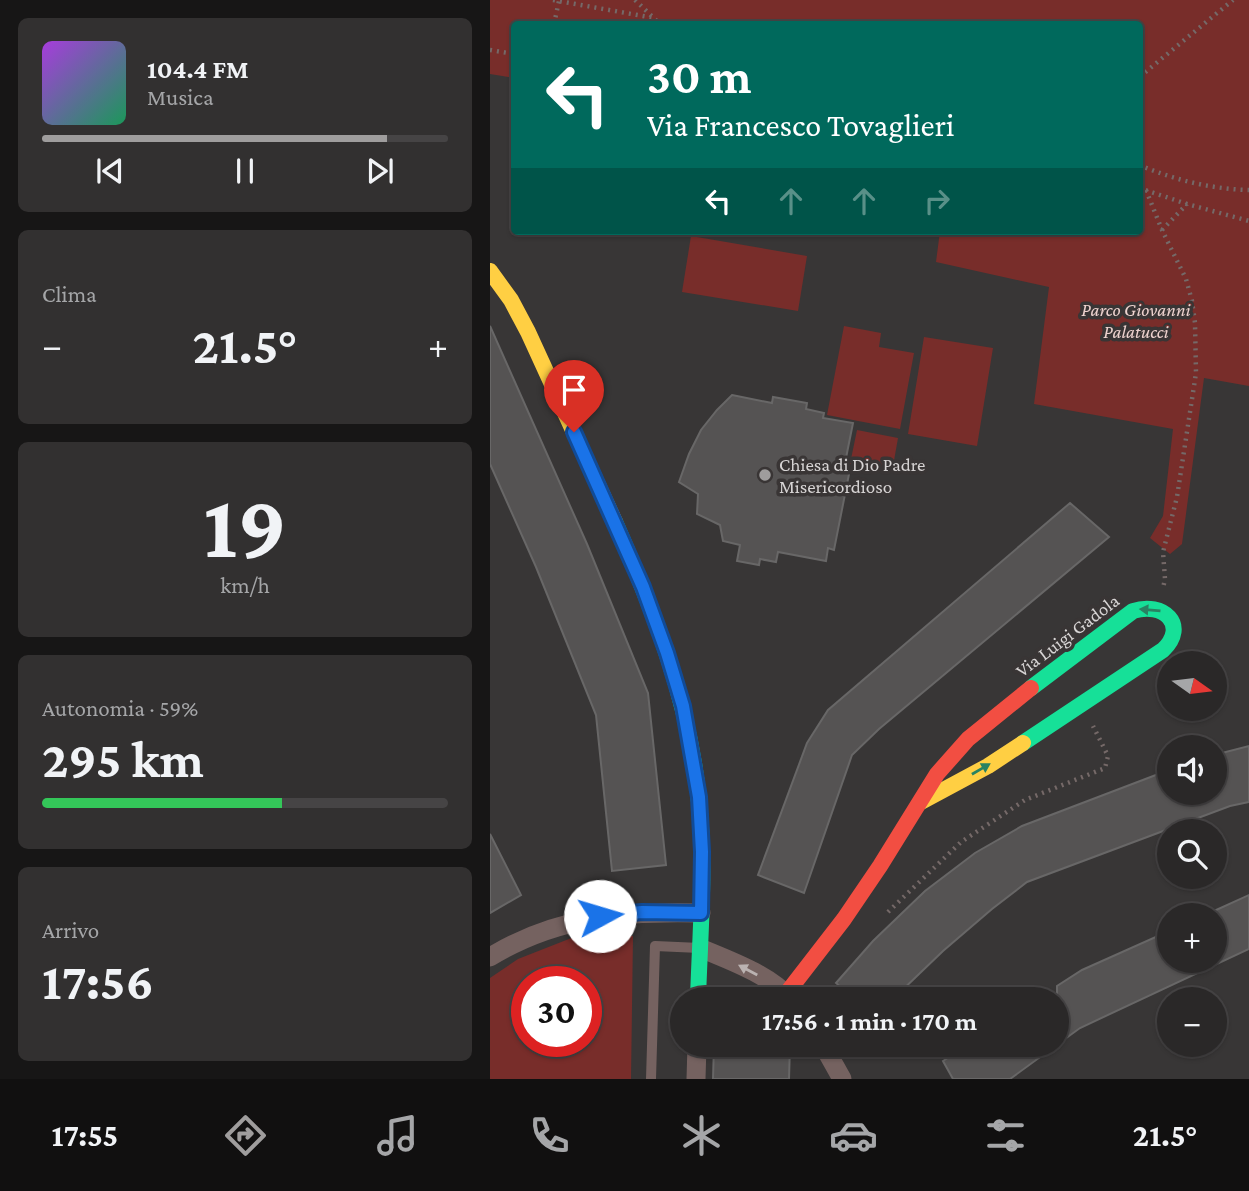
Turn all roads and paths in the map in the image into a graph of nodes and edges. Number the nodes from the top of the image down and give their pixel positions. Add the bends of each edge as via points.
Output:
1 (557, 0) edge
2 (635, 0) edge
3 (1233, 0) edge
4 (654, 18) junction
5 (554, 21) edge
6 (657, 21) edge
7 (490, 50) edge
8 (511, 54) edge
9 (1143, 74) edge
10 (1143, 167) edge
11 (1143, 189) edge
12 (1146, 190) junction
13 (1249, 190) edge
14 (1187, 204) junction
15 (1249, 220) edge
16 (1163, 230) junction
17 (490, 271) edge
18 (1160, 610) junction
19 (1082, 704) junction
20 (921, 802) junction
21 (888, 912) dead end
22 (701, 913) junction
23 (700, 948) junction
24 (490, 957) edge
25 (698, 987) edge
26 (775, 987) edge
27 (795, 987) edge
28 (697, 1057) edge
29 (830, 1057) edge
30 (651, 1079) edge
31 (696, 1079) edge
32 (842, 1079) edge

1 - 4 path
1 - 5 path
2 - 4 path
3 - 9 path
4 - 6 path
7 - 8 path
10 - 13 path via 1189,183
11 - 12 path
12 - 14 path
12 - 16 path
14 - 15 path
14 - 16 path
16 - 18 path via 1192,301 1196,373 1177,497 1163,552
17 - 22 street via 514,305 563,407 639,577 674,674 699,797
18 - 19 street, Via Luigi Gadola via 1171,621 1172,640
18 -> 20 street, Via Luigi Gadola via 1133,611 1047,675 968,739 937,774
20 -> 19 street, Via Luigi Gadola via 988,766
19 - 21 path via 1108,756 1105,768 1025,800 961,842
20 - 27 street, Via Luigi Gadola
22 - 23 street
22 - 24 street via 642,912 583,920 526,938
23 - 25 street
26 -> 23 street
23 - 30 lane via 654,947
28 - 31 street
29 - 32 street

